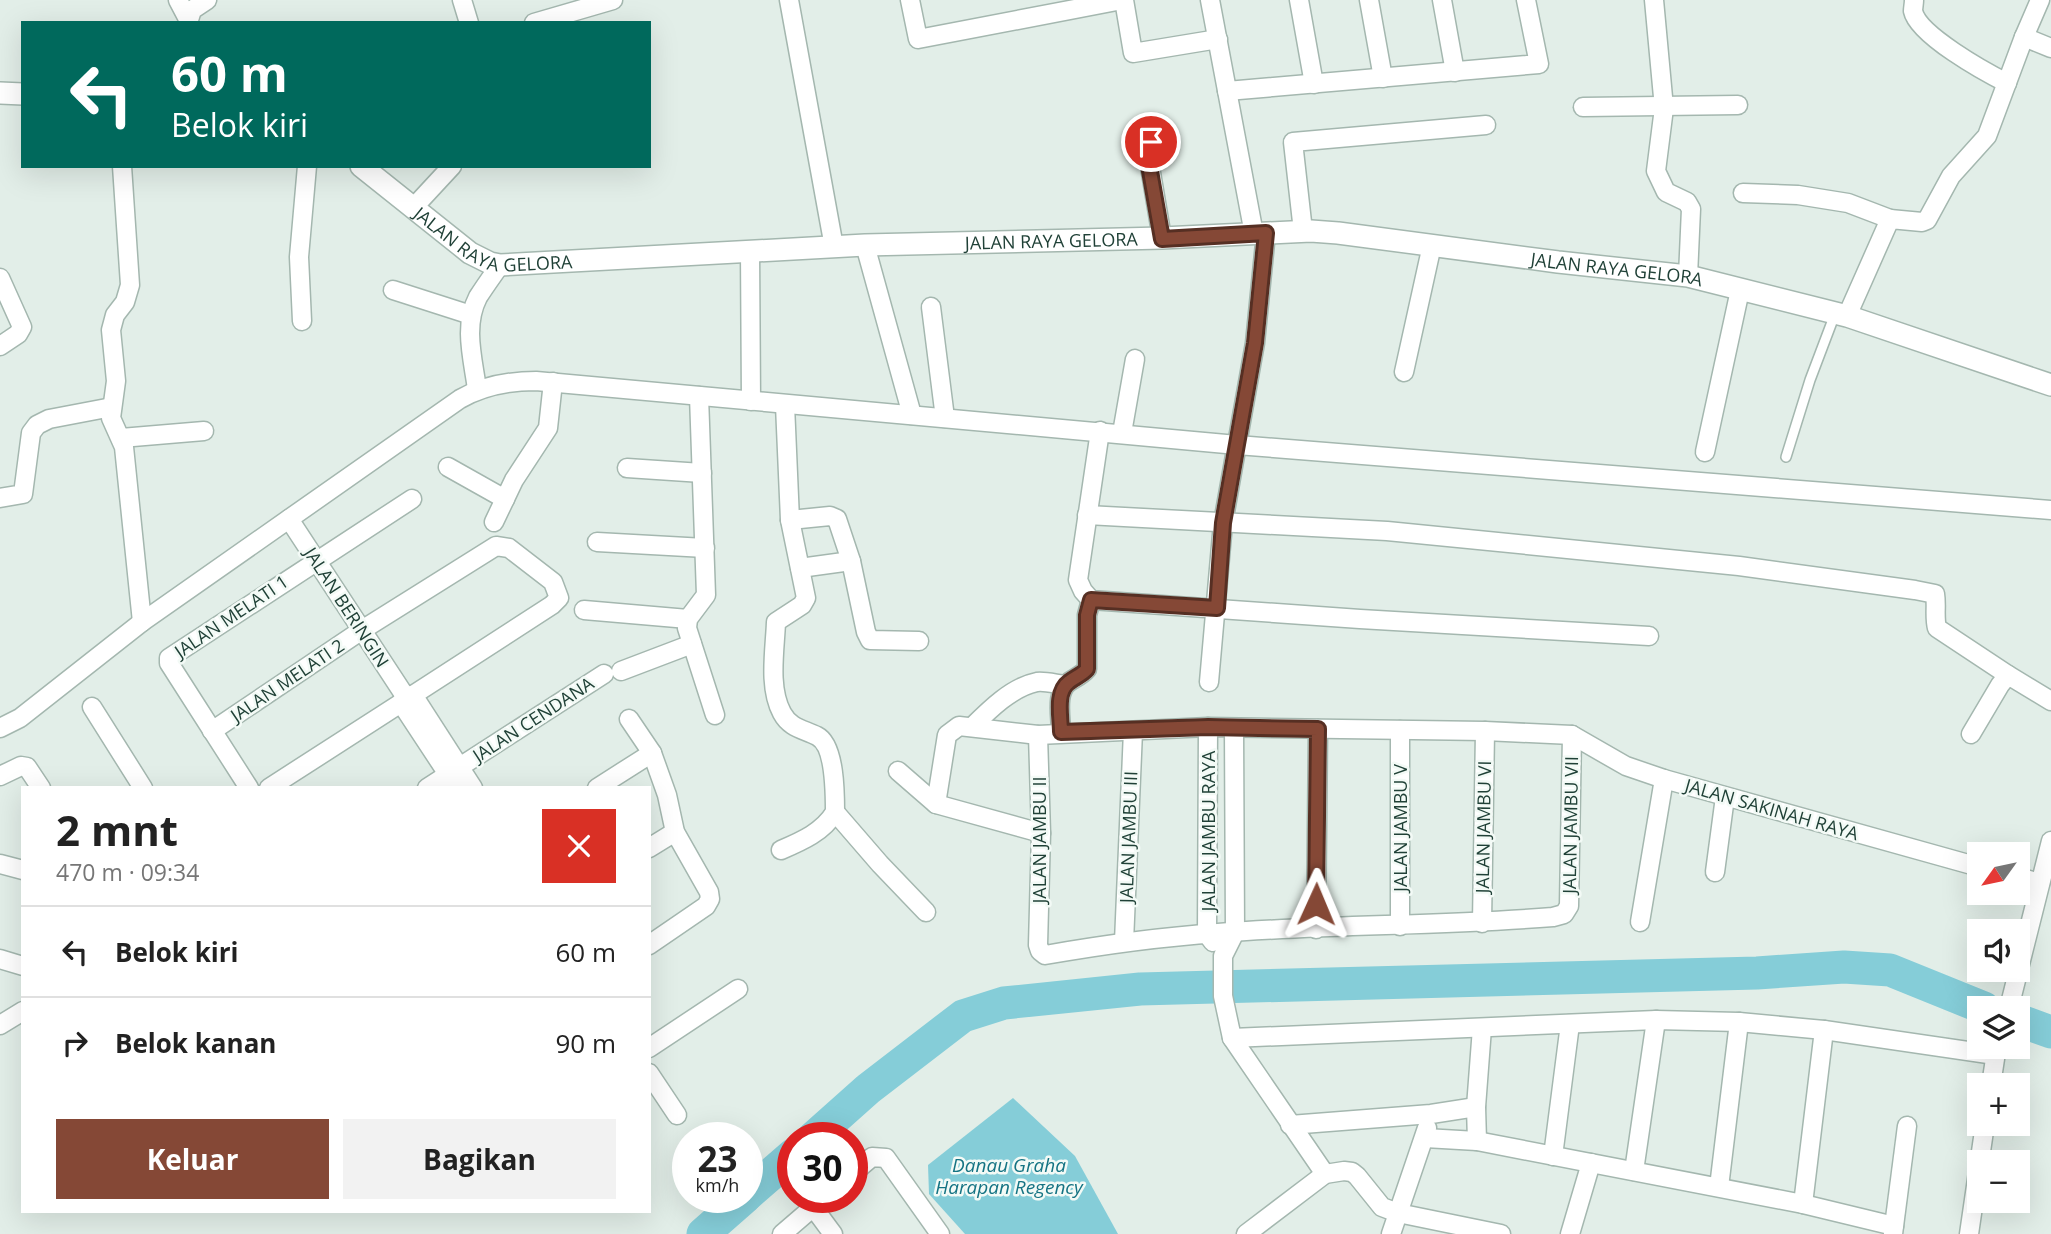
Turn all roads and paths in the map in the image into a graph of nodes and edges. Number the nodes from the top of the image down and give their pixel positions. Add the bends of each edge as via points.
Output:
1 (178, 0) edge
2 (207, 0) edge
3 (462, 0) edge
4 (613, 0) edge
5 (789, 0) edge
6 (910, 0) edge
7 (1123, 0) edge
8 (1210, 0) edge
9 (1299, 0) edge
10 (1369, 0) edge
11 (1442, 0) edge
12 (1526, 0) edge
13 (1654, 0) edge
14 (1914, 0) edge
15 (2040, 0) edge
16 (570, 18) edge
17 (188, 21) edge
18 (468, 21) edge
19 (548, 21) edge
20 (2024, 37) junction
21 (1218, 39) junction
22 (2051, 48) edge
23 (1455, 72) junction
24 (1383, 78) junction
25 (2007, 83) junction
26 (1314, 84) junction
27 (1227, 91) junction
28 (0, 93) edge
29 (21, 94) edge
30 (1738, 105) dead end
31 (1583, 107) dead end
32 (1664, 108) junction
33 (1486, 125) dead end
34 (1168, 140) dead end
35 (122, 168) edge
36 (307, 168) edge
37 (364, 168) edge
38 (450, 168) edge
39 (1744, 193) dead end
40 (414, 207) junction
41 (1890, 219) junction
42 (1303, 231) junction
43 (1260, 233) junction
44 (1162, 239) junction
45 (865, 245) junction
46 (1432, 245) junction
47 (834, 247) junction
48 (750, 251) junction
49 (500, 265) junction
50 (1688, 276) junction
51 (2, 290) edge
52 (393, 290) dead end
53 (1740, 290) junction
54 (931, 307) dead end
55 (471, 315) junction
56 (1841, 315) junction
57 (302, 321) dead end
58 (0, 346) edge
59 (1135, 359) dead end
60 (1404, 372) dead end
61 (553, 383) junction
62 (2051, 385) edge
63 (477, 389) junction
64 (699, 396) junction
65 (751, 401) junction
66 (785, 405) junction
67 (112, 407) junction
68 (912, 415) junction
69 (944, 418) junction
70 (204, 431) dead end
71 (1100, 431) junction
72 (1122, 433) junction
73 (121, 438) junction
74 (1237, 445) junction
75 (1705, 452) dead end
76 (1786, 457) dead end
77 (448, 467) dead end
78 (627, 468) dead end
79 (702, 473) junction
80 (0, 498) edge
81 (412, 499) dead end
82 (505, 499) junction
83 (2051, 510) edge
84 (1087, 515) junction
85 (289, 519) junction
86 (790, 520) junction
87 (494, 522) dead end
88 (1223, 523) junction
89 (597, 542) dead end
90 (705, 548) junction
91 (316, 560) junction
92 (851, 561) junction
93 (800, 568) junction
94 (1091, 600) junction
95 (1217, 608) junction
96 (584, 610) dead end
97 (688, 619) junction
98 (142, 622) junction
99 (362, 630) junction
100 (1649, 636) dead end
101 (919, 640) dead end
102 (692, 644) junction
103 (2008, 675) junction
104 (1209, 682) dead end
105 (1065, 685) junction
106 (406, 698) junction
107 (2051, 701) edge
108 (92, 707) dead end
109 (715, 715) dead end
110 (629, 719) dead end
111 (972, 727) junction
112 (1208, 727) junction
113 (0, 728) edge
114 (1234, 728) junction
115 (1318, 729) junction
116 (212, 730) junction
117 (1400, 730) junction
118 (1133, 731) junction
119 (1485, 731) junction
120 (1061, 732) junction
121 (1971, 734) dead end
122 (1038, 735) junction
123 (1572, 735) junction
124 (652, 753) junction
125 (898, 771) dead end
126 (0, 776) edge
127 (455, 776) edge
128 (1664, 779) junction
129 (40, 786) edge
130 (142, 786) edge
131 (248, 786) edge
132 (272, 786) edge
133 (432, 786) edge
134 (470, 786) edge
135 (600, 786) edge
136 (1725, 797) junction
137 (936, 804) junction
138 (835, 812) junction
139 (675, 832) junction
140 (1041, 833) junction
141 (2051, 841) edge
142 (651, 847) edge
143 (781, 850) dead end
144 (0, 864) edge
145 (1967, 864) edge
146 (21, 869) edge
147 (1715, 872) dead end
148 (2030, 880) edge
149 (2040, 883) junction
150 (926, 912) dead end
151 (1640, 922) dead end
152 (1482, 923) junction
153 (1400, 926) junction
154 (1316, 929) junction
155 (1235, 932) junction
156 (1208, 934) junction
157 (1124, 942) junction
158 (651, 944) edge
159 (1223, 956) junction
160 (0, 959) edge
161 (21, 965) edge
162 (738, 989) dead end
163 (2012, 996) edge
164 (21, 1012) edge
165 (1657, 1020) junction
166 (1739, 1022) junction
167 (1570, 1024) junction
168 (0, 1026) edge
169 (1482, 1028) junction
170 (1824, 1030) junction
171 (1232, 1038) junction
172 (651, 1047) edge
173 (1967, 1047) edge
174 (651, 1076) edge
175 (1476, 1107) junction
176 (1431, 1114) junction
177 (677, 1115) dead end
178 (1290, 1125) junction
179 (1907, 1126) dead end
180 (1983, 1136) edge
181 (1425, 1138) junction
182 (1477, 1141) junction
183 (1553, 1156) junction
184 (868, 1160) edge
185 (1591, 1163) junction
186 (1634, 1171) junction
187 (1325, 1174) junction
188 (1719, 1188) junction
189 (1803, 1204) junction
190 (806, 1213) edge
191 (824, 1213) edge
192 (1398, 1213) junction
193 (1893, 1230) edge
194 (1480, 1232) edge
195 (782, 1234) edge
196 (833, 1234) edge
197 (940, 1234) edge
198 (1246, 1234) edge
199 (1391, 1234) edge
200 (1502, 1234) edge
201 (1570, 1234) edge
202 (1969, 1234) edge

1 - 17 street
2 - 17 street via 192,10
3 - 18 street
4 - 16 street
5 - 47 street
6 - 7 street via 918,39
7 - 21 street via 1133,53
8 - 21 street
9 - 26 street
10 - 24 street
11 - 23 street
12 - 23 street via 1539,64
13 - 32 street
14 - 25 street via 1913,12 1920,24 1968,62
15 - 20 street
16 - 19 street
20 - 22 street
20 - 25 street
21 - 27 street
23 - 24 street
24 - 26 street
25 - 41 street via 1987,136 1951,176 1927,220
26 - 27 street
27 - 43 street
28 - 29 street
30 - 32 street
31 - 32 street
32 - 50 street via 1656,171 1666,192 1687,202 1691,209
33 - 42 street via 1293,142
34 - 44 street via 1151,142 1147,149
35 - 67 street via 130,285 112,323 116,381
36 - 57 street via 299,257
37 - 40 street, JALAN RAYA GELORA
38 - 40 street
39 - 41 street via 1848,203
40 - 49 street, JALAN RAYA GELORA via 470,253
41 - 56 street
42 - 43 street, JALAN RAYA GELORA
42 - 46 street, JALAN RAYA GELORA
43 - 44 street, JALAN RAYA GELORA
43 - 74 street via 1255,343
44 - 45 street, JALAN RAYA GELORA
45 - 47 street, JALAN RAYA GELORA
45 - 68 street
46 - 50 street, JALAN RAYA GELORA
46 - 60 street
47 - 48 street, JALAN RAYA GELORA
48 - 49 street, JALAN RAYA GELORA
48 - 65 street
49 - 55 street
50 - 53 street, JALAN RAYA GELORA
51 - 58 street via 22,330
52 - 55 street
53 - 56 street, JALAN RAYA GELORA
53 - 75 street
54 - 69 street
55 - 63 street
56 - 62 street, JALAN RAYA GELORA
56 - 76 lane via 1810,380
59 - 72 street
61 - 63 street via 517,381
61 - 64 street
61 - 82 street via 548,428
63 - 85 street
64 - 65 street
64 - 79 street
65 - 66 street
66 - 68 street
66 - 86 street
67 - 73 street via 111,418
67 - 80 street via 40,422 31,433 23,494
68 - 69 street
69 - 71 street
70 - 73 street
71 - 72 street
71 - 84 street
72 - 74 street
73 - 98 street
74 - 83 street
74 - 88 street
77 - 82 street
78 - 79 street
79 - 90 street
81 - 91 street
82 - 87 street
84 - 88 street
84 - 94 street via 1078,580
85 - 91 street, JALAN BERINGIN
85 - 98 street
86 - 92 street via 834,517
86 - 93 street
88 - 95 street
88 - 103 street via 1387,531 1739,566 1915,590 1935,594 1937,628
89 - 90 street
90 - 97 street via 706,595
91 - 99 street, JALAN BERINGIN
91 - 116 street, JALAN MELATI 1 via 169,658
92 - 93 street
92 - 101 street via 870,640
93 - 138 street via 806,600 776,622 774,675 783,715 794,727 817,736 829,751
94 - 95 street
94 - 105 street via 1087,669
95 - 100 street
95 - 104 street
96 - 97 street
97 - 102 street
98 - 113 street via 20,718
99 - 106 street, JALAN BERINGIN
99 - 106 street, JALAN MELATI 2 via 496,546 509,548 554,582 559,598 552,605
99 - 116 street, JALAN MELATI 2
102 - 109 street
102 - 127 street, JALAN CENDANA via 612,673
103 - 107 street
103 - 121 street
105 - 111 street via 1038,682 1018,689
105 - 120 street
106 - 127 street, JALAN BERINGIN
106 - 132 street
108 - 130 street
110 - 124 street
111 - 122 street
111 - 137 street via 959,726 947,735
112 - 114 street
112 - 118 street
112 - 156 street, JALAN JAMBU RAYA
114 - 115 street
114 - 155 street, JALAN JAMBU RAYA
115 - 117 street
115 - 154 street
116 - 131 street, JALAN MELATI 1
117 - 119 street
117 - 153 street, JALAN JAMBU V
118 - 120 street
118 - 157 street, JALAN JAMBU III
119 - 123 street
119 - 152 street, JALAN JAMBU VI
120 - 122 street
122 - 140 street, JALAN JAMBU II
123 - 128 street, JALAN SAKINAH RAYA via 1626,766
123 - 152 street, JALAN JAMBU VII via 1569,906 1564,914 1553,917
124 - 135 street
124 - 139 street
125 - 137 street
126 - 129 street via 27,767
127 - 133 street, JALAN CENDANA
127 - 134 street, JALAN BERINGIN
128 - 136 street, JALAN SAKINAH RAYA
128 - 151 street
136 - 145 street, JALAN SAKINAH RAYA
136 - 147 street
137 - 140 street
138 - 143 street via 826,825
138 - 150 street
139 - 142 street
139 - 158 street via 710,899
140 - 157 street, JALAN JAMBU II via 1040,951 1045,955
141 - 149 street
144 - 146 street
148 - 149 street
149 - 163 street
152 - 153 street
153 - 154 street
154 - 155 street
155 - 156 street
155 - 159 street
156 - 157 street
156 - 159 street
159 - 171 street via 1223,996
160 - 161 street
162 - 172 street
164 - 168 street
165 - 166 street
165 - 167 street
165 - 186 street
166 - 170 street
166 - 188 street
167 - 169 street
167 - 183 street
169 - 171 street
169 - 175 street
170 - 173 street
170 - 189 street
171 - 178 street
174 - 177 street
175 - 176 street
175 - 182 street
176 - 178 street
176 - 181 street
178 - 187 street
179 - 193 street
180 - 202 street
181 - 182 street
181 - 192 street
182 - 183 street
183 - 185 street
184 - 197 street via 886,1158
185 - 186 street
185 - 201 street
186 - 188 street
187 - 192 street via 1352,1172 1382,1207
187 - 198 street
188 - 189 street
189 - 193 street
190 - 195 street
191 - 196 street
192 - 194 street
192 - 199 street
194 - 200 street

